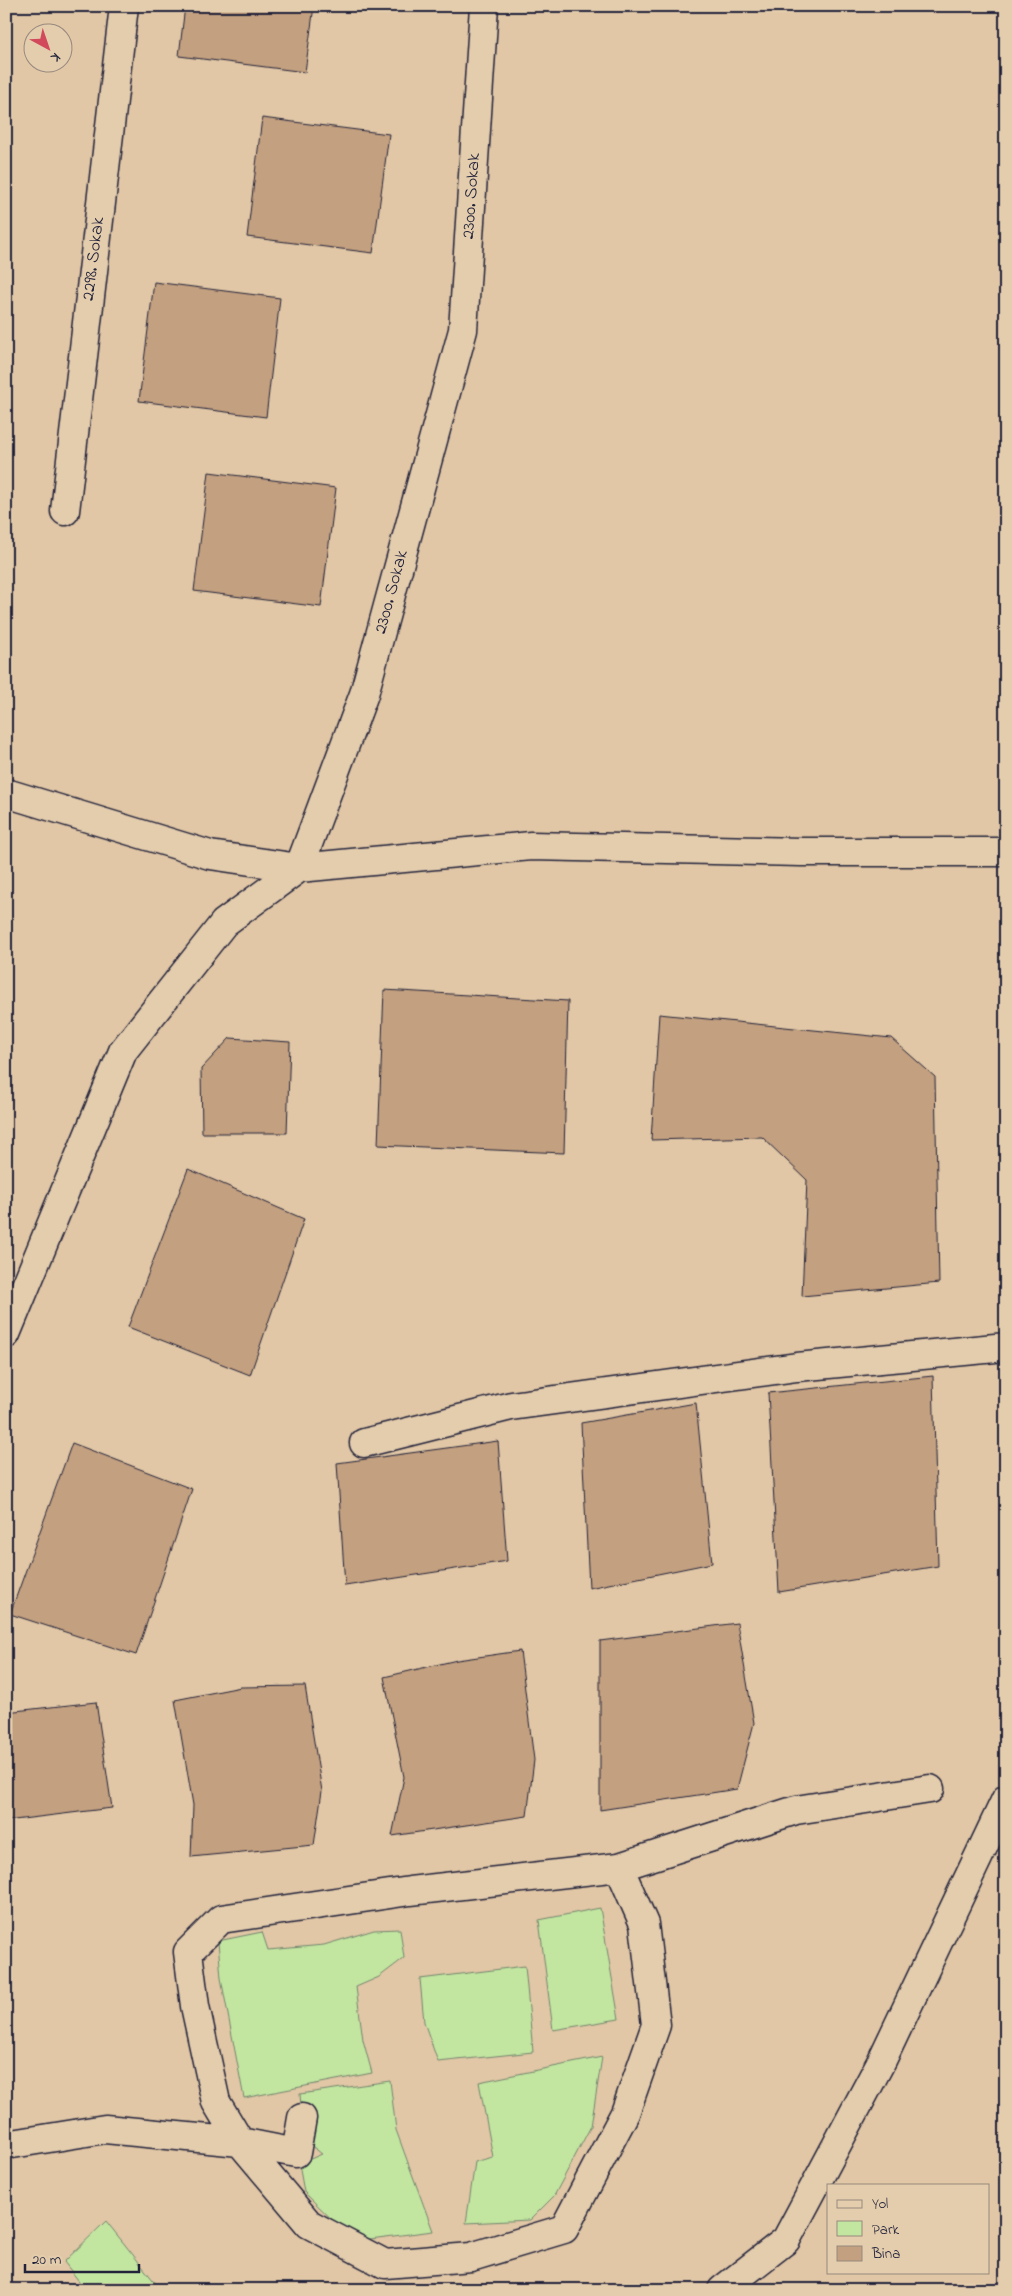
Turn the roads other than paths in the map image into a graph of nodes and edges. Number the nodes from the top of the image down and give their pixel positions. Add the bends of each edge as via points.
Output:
1 (124, 6) edge
2 (484, 6) edge
3 (65, 511) dead end
4 (6, 793) edge
5 (1006, 852) edge
6 (299, 868) junction
7 (6, 1334) edge
8 (1006, 1347) edge
9 (364, 1443) dead end
10 (930, 1790) dead end
11 (1006, 1799) edge
12 (619, 1867) junction
13 (302, 2118) dead end
14 (240, 2142) junction
15 (6, 2145) edge
16 (722, 2290) edge

1 - 3 street, 2298. Sokak
2 - 6 street, 2300. Sokak via 464,330 364,694
4 - 6 street via 210,855
5 - 6 street via 801,852 531,846
6 - 7 street via 224,924 123,1052
8 - 9 street via 797,1368 511,1406
10 - 12 street via 796,1810
11 - 16 street via 882,2060 786,2240
12 - 14 street via 410,1891 221,1919 188,1952 195,2006 216,2102
12 - 14 street via 644,1924 656,2025 625,2113 564,2229 471,2257 384,2264 309,2224
13 - 14 street via 296,2153
14 - 15 street via 105,2129

